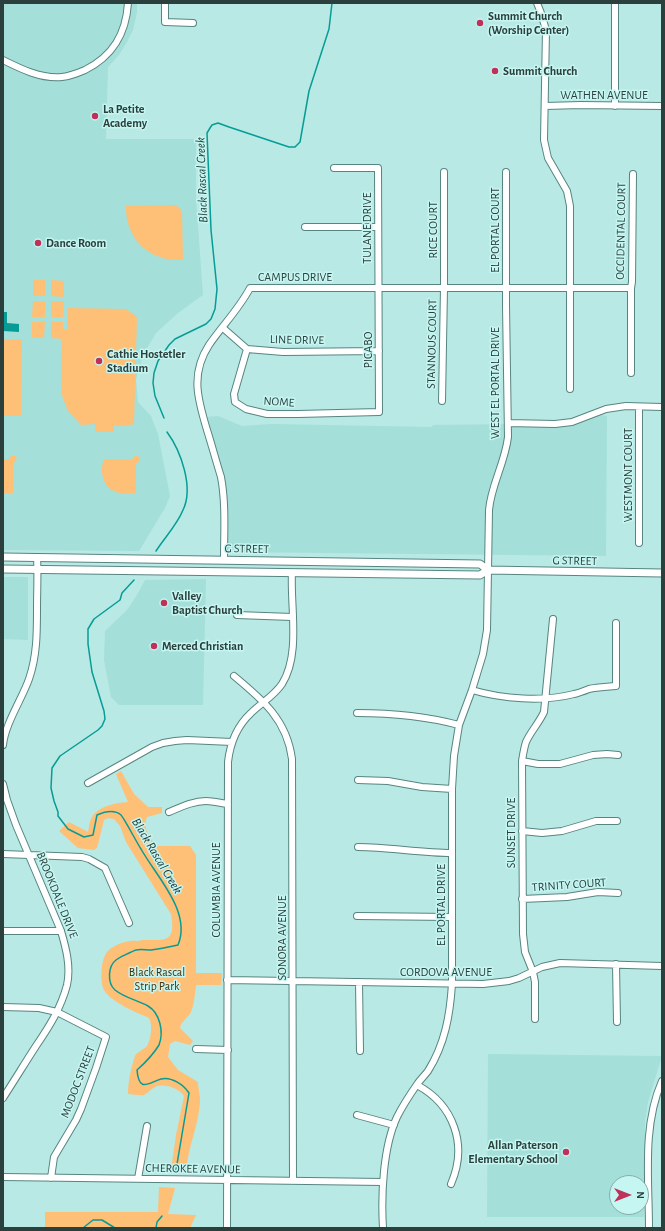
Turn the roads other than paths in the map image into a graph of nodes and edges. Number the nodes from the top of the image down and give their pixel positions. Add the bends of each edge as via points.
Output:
1 (128, 3) edge
2 (166, 3) edge
3 (537, 3) edge
4 (615, 3) edge
5 (193, 23) dead end
6 (3, 60) edge
7 (545, 106) junction
8 (615, 106) junction
9 (662, 106) edge
10 (334, 168) dead end
11 (444, 172) dead end
12 (506, 172) dead end
13 (633, 174) dead end
14 (305, 227) dead end
15 (378, 227) junction
16 (378, 288) junction
17 (444, 288) junction
18 (631, 288) junction
19 (506, 289) junction
20 (570, 289) junction
21 (223, 328) junction
22 (247, 349) junction
23 (379, 351) junction
24 (631, 373) dead end
25 (570, 389) dead end
26 (442, 400) dead end
27 (639, 406) junction
28 (662, 407) edge
29 (379, 412) joint
30 (508, 423) junction
31 (639, 543) dead end
32 (3, 557) edge
33 (37, 557) junction
34 (224, 560) junction
35 (3, 569) edge
36 (38, 570) junction
37 (488, 570) junction
38 (292, 573) junction
39 (662, 573) edge
40 (237, 615) dead end
41 (292, 616) junction
42 (553, 619) dead end
43 (616, 623) dead end
44 (234, 676) dead end
45 (472, 690) junction
46 (546, 698) junction
47 (264, 702) junction
48 (357, 713) dead end
49 (459, 725) junction
50 (232, 742) junction
51 (3, 745) edge
52 (618, 754) dead end
53 (522, 761) junction
54 (358, 780) dead end
55 (88, 783) dead end
56 (3, 784) edge
57 (452, 789) junction
58 (227, 804) junction
59 (169, 812) dead end
60 (617, 821) dead end
61 (522, 831) junction
62 (358, 847) dead end
63 (452, 853) junction
64 (3, 854) edge
65 (29, 855) junction
66 (618, 893) dead end
67 (522, 899) junction
68 (357, 916) dead end
69 (452, 917) junction
70 (129, 923) dead end
71 (3, 930) edge
72 (61, 931) junction
73 (616, 964) junction
74 (662, 966) edge
75 (533, 972) junction
76 (227, 980) junction
77 (293, 981) junction
78 (359, 982) junction
79 (452, 984) junction
80 (3, 1007) edge
81 (57, 1012) junction
82 (535, 1019) dead end
83 (617, 1022) dead end
84 (196, 1049) dead end
85 (228, 1050) junction
86 (360, 1051) dead end
87 (662, 1081) edge
88 (417, 1084) junction
89 (3, 1098) edge
90 (357, 1115) dead end
91 (394, 1125) junction
92 (147, 1126) dead end
93 (3, 1177) edge
94 (51, 1178) junction
95 (138, 1179) junction
96 (228, 1180) junction
97 (293, 1182) junction
98 (383, 1182) junction
99 (451, 1184) dead end
100 (227, 1228) edge
101 (383, 1228) edge
102 (650, 1228) edge

1 - 6 street via 124,24 113,49 95,65 75,75 39,75
2 - 5 street via 165,22
3 - 7 street via 546,30
4 - 8 street
7 - 8 street, WATHEN AVENUE
7 - 20 street via 544,140 548,158 568,191
8 - 9 street, WATHEN AVENUE
10 - 15 street, TULANE DRIVE via 378,168
11 - 17 street, RICE COURT
12 - 19 street, EL PORTAL COURT
13 - 18 street, OCCIDENTAL COURT
14 - 15 street
15 - 16 street, TULANE DRIVE
16 - 17 street, CAMPUS DRIVE
16 - 21 street, CAMPUS DRIVE via 250,288 244,301
16 - 23 street, PICABO
17 - 19 street, CAMPUS DRIVE
17 - 26 street, STANNOUS COURT
18 - 20 street, CAMPUS DRIVE
18 - 24 street, OCCIDENTAL COURT
19 - 20 street, CAMPUS DRIVE
19 - 30 street, WEST EL PORTAL DRIVE
20 - 25 street
21 - 22 street
21 - 34 street, CAMPUS DRIVE via 204,356 198,374 198,393 223,488
22 - 23 street, LINE DRIVE via 283,352
22 - 29 street, NOME via 234,394 235,402 246,409 268,414
23 - 29 street, PICABO
27 - 28 street
27 - 30 street via 606,409 572,422
27 - 31 street, WESTMONT COURT
30 - 37 street, WEST EL PORTAL DRIVE via 506,450 490,499
32 - 33 street, G STREET
33 - 34 street, G STREET
33 - 36 street
34 - 37 street, G STREET via 480,564
35 - 36 street, G STREET
36 - 38 street, G STREET
36 - 51 street via 34,660 29,680
37 - 38 street, G STREET via 480,575
37 - 39 street, G STREET
37 - 45 street, EL PORTAL DRIVE via 486,643
38 - 41 street, COLUMBIA AVENUE
40 - 41 street
41 - 47 street, COLUMBIA AVENUE via 292,652 288,671 282,684
42 - 46 street, SUNSET DRIVE
43 - 46 street via 616,686
44 - 47 street, SONORA AVENUE
45 - 46 street via 498,696
45 - 49 street, EL PORTAL DRIVE
46 - 53 street, SUNSET DRIVE via 544,712 527,741
47 - 50 street, COLUMBIA AVENUE via 245,720
47 - 77 street, SONORA AVENUE via 284,729 292,759
48 - 49 street via 413,716
49 - 57 street, EL PORTAL DRIVE
50 - 55 street via 187,740 163,743
50 - 58 street, COLUMBIA AVENUE via 228,762
52 - 53 street via 593,755 560,764
53 - 61 street, SUNSET DRIVE
54 - 57 street
56 - 65 street, BROOKDALE DRIVE
57 - 63 street, EL PORTAL DRIVE
58 - 59 street via 195,802
58 - 76 street, COLUMBIA AVENUE
60 - 61 street via 596,822 562,831
61 - 67 street, SUNSET DRIVE
62 - 63 street
63 - 69 street, EL PORTAL DRIVE
64 - 65 street
65 - 70 street via 82,857 105,868
65 - 72 street, BROOKDALE DRIVE
66 - 67 street, TRINITY COURT via 598,892 567,898
67 - 75 street, SUNSET DRIVE via 523,943
68 - 69 street
69 - 79 street, EL PORTAL DRIVE
71 - 72 street
72 - 81 street, BROOKDALE DRIVE via 66,948 68,975
73 - 74 street, CORDOVA AVENUE
73 - 75 street, CORDOVA AVENUE via 560,963
73 - 83 street
75 - 79 street, CORDOVA AVENUE via 500,983
75 - 82 street, SUNSET DRIVE
76 - 77 street, CORDOVA AVENUE
76 - 85 street, COLUMBIA AVENUE
77 - 78 street, CORDOVA AVENUE
77 - 97 street, SONORA AVENUE
78 - 79 street, CORDOVA AVENUE
78 - 86 street
79 - 88 street, EL PORTAL DRIVE via 448,1019 442,1042 427,1072
80 - 81 street via 39,1008
81 - 89 street, BROOKDALE DRIVE
81 - 94 street, MODOC STREET via 106,1037 81,1110 54,1157
84 - 85 street
85 - 96 street, COLUMBIA AVENUE
87 - 102 street via 655,1099 648,1152
88 - 91 street, EL PORTAL DRIVE
88 - 99 street via 439,1101 454,1126 458,1140 458,1155
90 - 91 street
91 - 98 street, EL PORTAL DRIVE
92 - 95 street
93 - 94 street, CHEROKEE AVENUE
94 - 95 street, CHEROKEE AVENUE
95 - 96 street, CHEROKEE AVENUE
96 - 97 street, CHEROKEE AVENUE
96 - 100 street, COLUMBIA AVENUE
97 - 98 street, CHEROKEE AVENUE
98 - 101 street, EL PORTAL DRIVE

